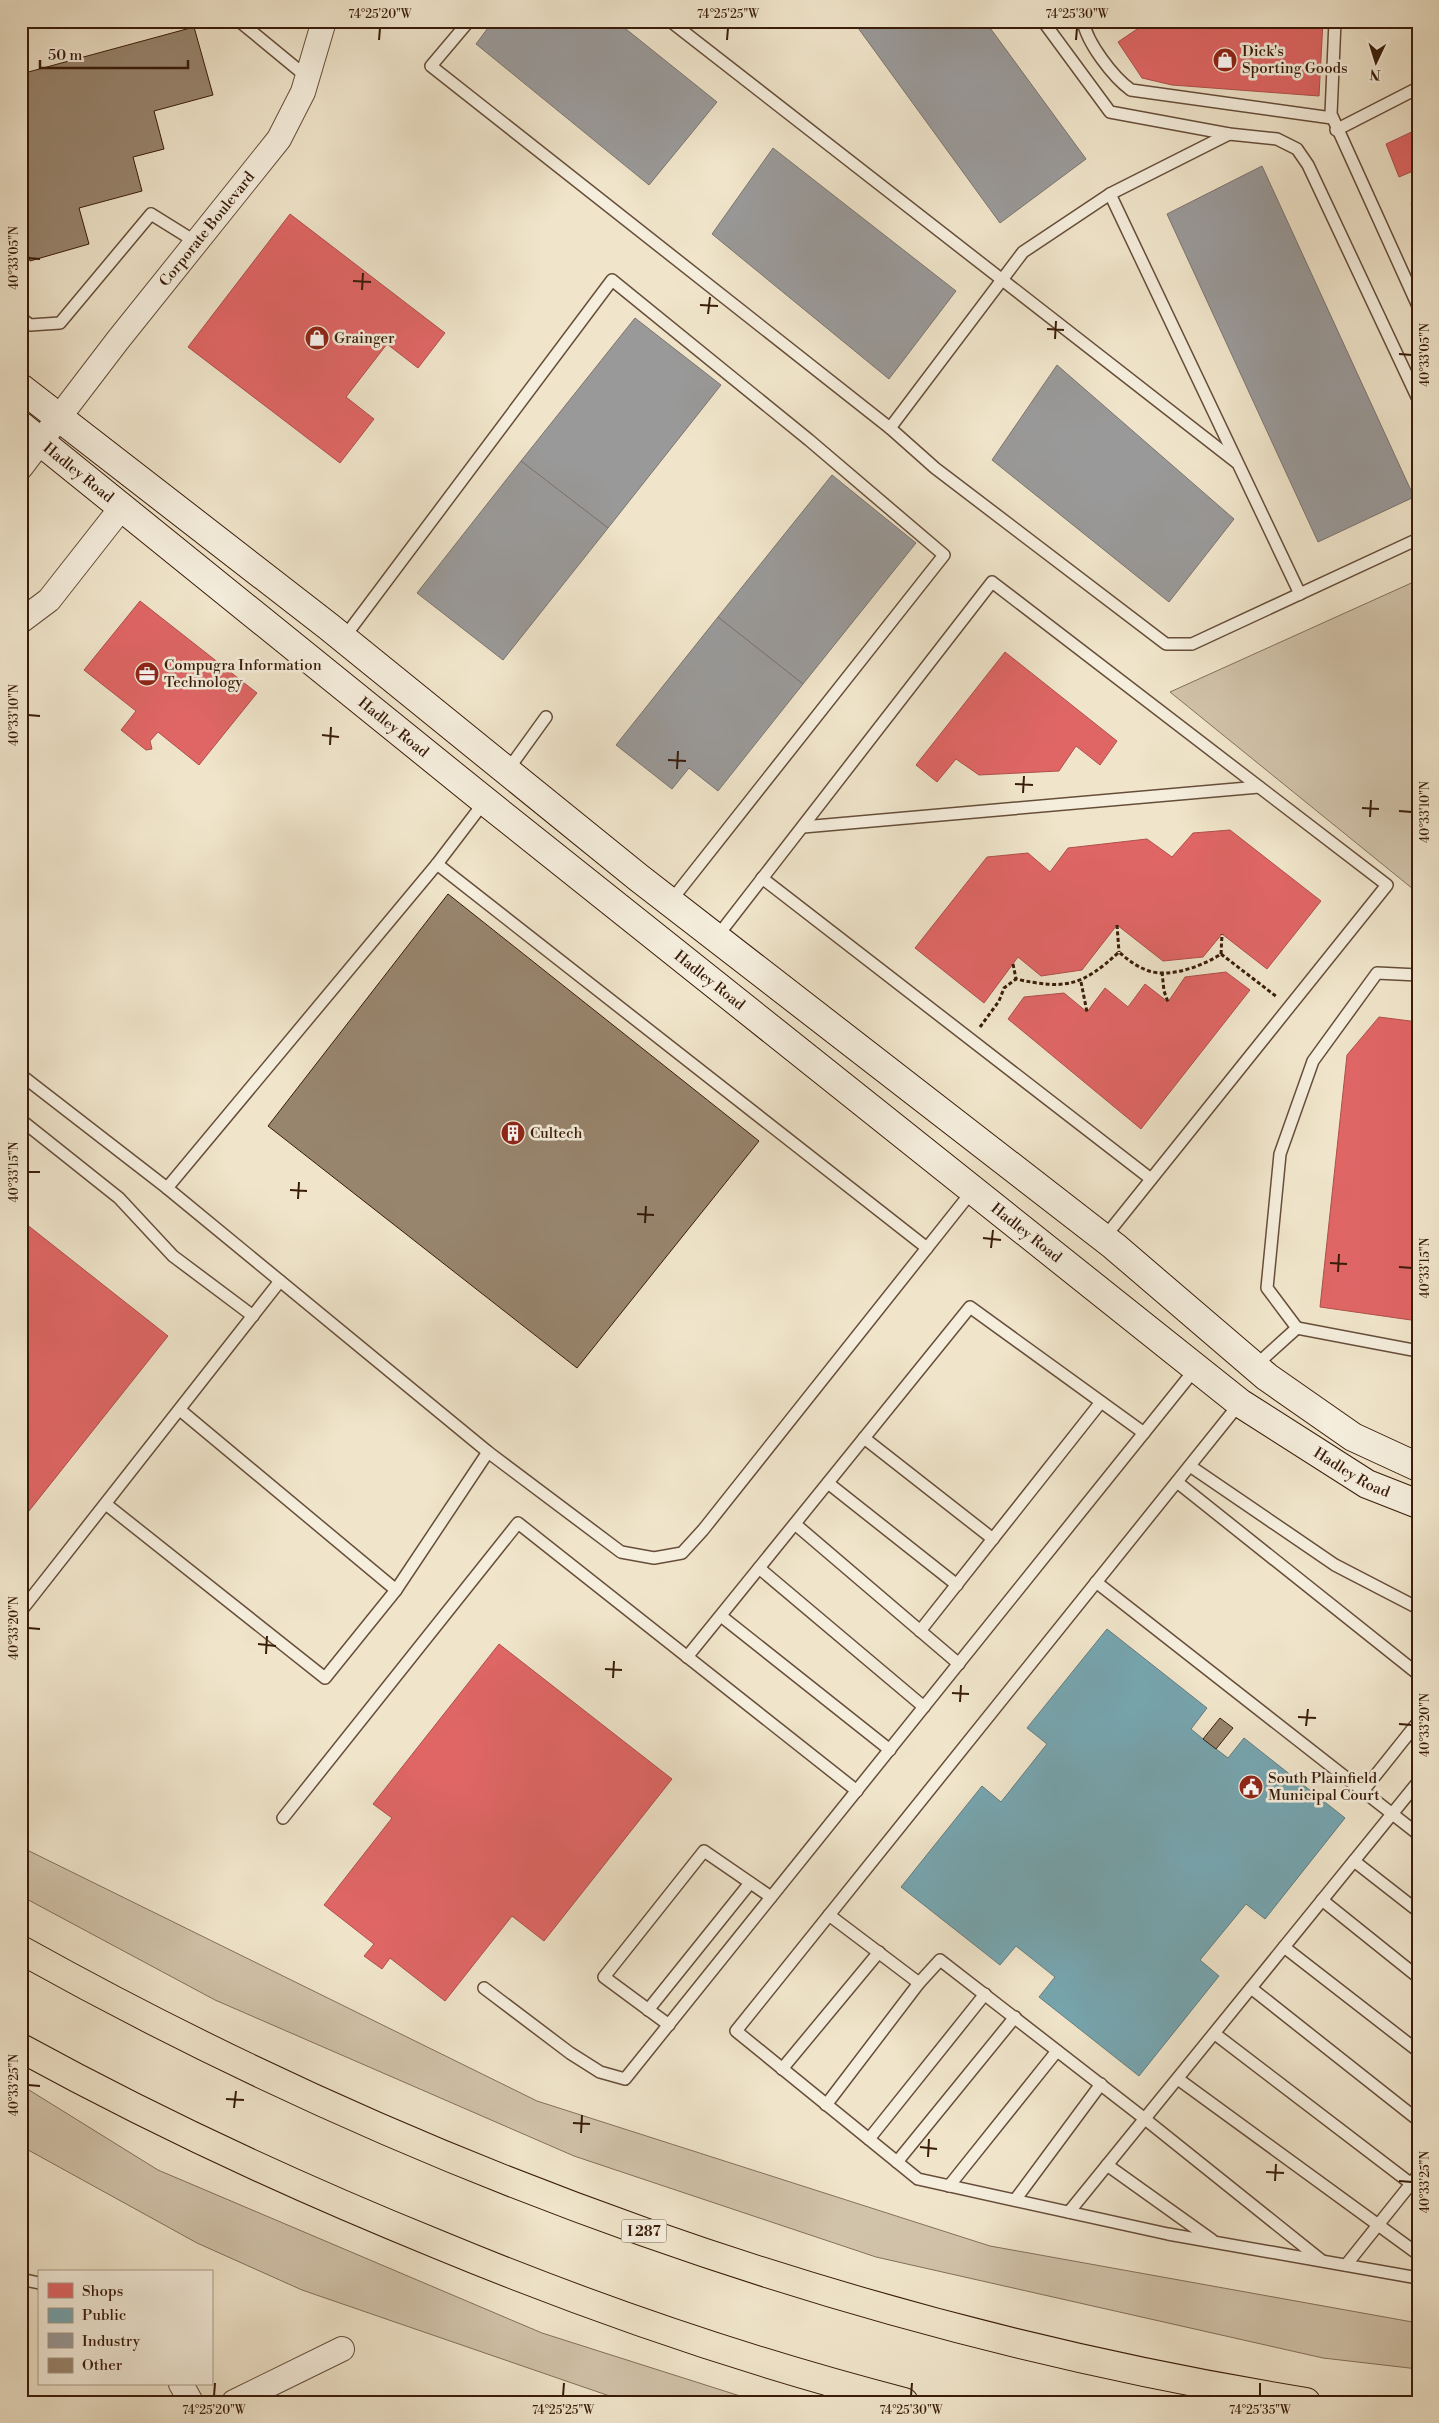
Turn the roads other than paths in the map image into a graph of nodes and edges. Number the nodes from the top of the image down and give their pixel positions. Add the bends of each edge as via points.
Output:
1 (239, 21) edge
2 (324, 21) edge
3 (469, 21) edge
4 (670, 21) edge
5 (1043, 21) edge
6 (1083, 21) edge
7 (1335, 21) edge
8 (308, 77) junction
9 (1418, 88) edge
10 (1332, 118) junction
11 (1336, 130) junction
12 (1229, 134) junction
13 (1110, 194) junction
14 (196, 242) junction
15 (1002, 280) junction
16 (1418, 306) edge
17 (21, 318) edge
18 (21, 388) edge
19 (1418, 399) edge
20 (59, 418) junction
21 (890, 428) junction
22 (31, 434) edge
23 (1236, 462) junction
24 (21, 468) edge
25 (122, 507) junction
26 (1418, 539) edge
27 (1300, 594) junction
28 (21, 621) edge
29 (343, 639) junction
30 (546, 717) dead end
31 (507, 771) junction
32 (1259, 788) junction
33 (485, 801) junction
34 (803, 827) junction
35 (437, 864) junction
36 (762, 878) junction
37 (670, 902) junction
38 (716, 938) junction
39 (1418, 975) edge
40 (21, 1075) edge
41 (21, 1120) edge
42 (1151, 1180) junction
43 (167, 1188) junction
44 (973, 1190) junction
45 (1104, 1238) junction
46 (927, 1248) junction
47 (280, 1281) junction
48 (253, 1316) junction
49 (1297, 1328) junction
50 (1418, 1351) edge
51 (1196, 1368) junction
52 (1261, 1372) junction
53 (1101, 1402) junction
54 (1240, 1403) junction
55 (180, 1410) junction
56 (1144, 1433) junction
57 (864, 1438) junction
58 (488, 1452) junction
59 (1190, 1466) junction
60 (1418, 1467) edge
61 (1177, 1482) junction
62 (828, 1483) junction
63 (1418, 1504) edge
64 (106, 1505) junction
65 (795, 1524) junction
66 (993, 1539) junction
67 (759, 1568) junction
68 (1096, 1582) junction
69 (957, 1584) junction
70 (396, 1590) junction
71 (1418, 1608) edge
72 (21, 1611) edge
73 (721, 1616) junction
74 (920, 1631) junction
75 (687, 1657) junction
76 (959, 1664) junction
77 (1418, 1674) edge
78 (924, 1707) junction
79 (1418, 1722) edge
80 (890, 1750) junction
81 (1418, 1782) edge
82 (857, 1791) junction
83 (1363, 1791) junction
84 (1392, 1813) junction
85 (283, 1818) dead end
86 (1418, 1834) edge
87 (1354, 1861) junction
88 (750, 1883) junction
89 (771, 1898) junction
90 (1322, 1900) junction
91 (1418, 1911) edge
92 (829, 1915) junction
93 (1284, 1947) junction
94 (21, 1950) edge
95 (879, 1952) junction
96 (1418, 1977) edge
97 (920, 1983) junction
98 (484, 1988) dead end
99 (1251, 1988) junction
100 (985, 1994) junction
101 (648, 2010) junction
102 (1015, 2018) junction
103 (669, 2025) junction
104 (1215, 2034) junction
105 (21, 2048) edge
106 (1057, 2051) junction
107 (1418, 2051) edge
108 (782, 2069) junction
109 (1178, 2078) junction
110 (1101, 2084) junction
111 (826, 2105) junction
112 (1145, 2119) junction
113 (1418, 2120) edge
114 (869, 2139) junction
115 (897, 2162) junction
116 (1107, 2165) junction
117 (1415, 2182) edge
118 (949, 2186) junction
119 (1015, 2200) junction
120 (1069, 2212) junction
121 (1378, 2225) junction
122 (1215, 2242) junction
123 (1418, 2254) edge
124 (1322, 2261) junction
125 (1346, 2265) junction
126 (1418, 2278) edge
127 (21, 2279) edge
128 (38, 2283) edge
129 (342, 2349) dead end
130 (182, 2386) edge
131 (191, 2402) edge
132 (234, 2402) edge
133 (904, 2402) edge
134 (1306, 2402) edge

1 - 8 lane
2 - 8 street, Corporate Boulevard
3 - 21 lane via 431,66
4 - 15 lane
5 - 12 lane via 1110,112
6 - 10 lane via 1085,34 1120,82 1131,90
7 - 10 lane via 1330,101
8 - 14 street, Corporate Boulevard via 279,139
9 - 11 lane
10 - 11 lane
11 - 16 lane
12 - 13 lane
12 - 19 lane via 1277,139 1297,149 1303,157
13 - 15 lane via 1023,252
13 - 23 lane
14 - 17 lane via 151,214 60,324 30,325
14 - 20 street, Corporate Boulevard
15 - 21 lane
15 - 23 lane
18 - 20 main road, Hadley Road
20 - 22 street, Corporate Boulevard
20 - 29 main road, Hadley Road
21 - 27 lane via 935,468 1166,644 1192,644
22 - 24 street, Corporate Boulevard
22 - 25 main road, Hadley Road
23 - 27 lane
25 - 28 street via 49,600
25 - 33 main road, Hadley Road
26 - 27 lane
29 - 31 main road, Hadley Road
29 - 37 lane via 612,280 944,555
30 - 31 lane
31 - 37 main road, Hadley Road
32 - 34 lane
32 - 34 lane via 992,582
32 - 42 lane via 1386,885
33 - 35 lane
33 - 44 main road, Hadley Road
34 - 36 lane
35 - 43 lane
35 - 46 lane
36 - 38 lane
36 - 42 lane
37 - 38 main road, Hadley Road
38 - 45 main road, Hadley Road
39 - 49 lane via 1377,973 1313,1061 1280,1154 1267,1288
40 - 43 lane
41 - 48 lane via 119,1198 172,1256
42 - 45 lane
43 - 47 lane
44 - 46 lane
44 - 51 main road, Hadley Road
45 - 52 main road, Hadley Road
46 - 58 lane via 682,1552 654,1558 622,1552
47 - 48 lane
47 - 58 lane
48 - 55 lane
49 - 50 lane
49 - 52 lane
51 - 54 main road, Hadley Road
51 - 56 lane
52 - 54 main road
52 - 60 main road, Hadley Road via 1353,1437
53 - 56 lane
53 - 57 lane via 970,1307
53 - 66 lane
54 - 59 lane
54 - 63 main road, Hadley Road via 1368,1484
55 - 64 lane
55 - 70 lane
56 - 76 lane
57 - 62 lane
57 - 66 lane
58 - 70 lane
59 - 61 lane
59 - 71 lane via 1335,1565
61 - 68 lane
61 - 77 lane
62 - 65 lane
62 - 69 lane
64 - 70 lane via 325,1678
64 - 72 lane
65 - 67 lane
65 - 74 lane
66 - 69 lane
67 - 73 lane
67 - 78 lane
68 - 83 lane
68 - 92 lane
69 - 74 lane
73 - 75 lane
73 - 80 lane
74 - 76 lane
75 - 82 lane
75 - 85 lane via 518,1523
76 - 78 lane
78 - 80 lane
79 - 83 lane
80 - 82 lane
81 - 84 lane
82 - 89 lane
83 - 84 lane
84 - 86 lane
84 - 87 lane
87 - 90 lane
87 - 91 lane
88 - 89 lane
88 - 101 lane
88 - 101 lane via 704,1851 604,1976
89 - 103 lane
90 - 93 lane
90 - 96 lane
92 - 95 lane
92 - 108 lane via 736,2031
93 - 99 lane
93 - 107 lane
94 - 134 highway, I 287 via 219,2055 344,2113 482,2172 606,2218 878,2306 1060,2353
95 - 97 lane
95 - 108 lane
97 - 100 lane via 940,1960
97 - 111 lane
98 - 103 lane via 570,2053 600,2072 625,2079
99 - 104 lane
99 - 113 lane
100 - 102 lane
100 - 114 lane
101 - 103 lane
102 - 106 lane
102 - 115 lane
104 - 109 lane
104 - 117 lane
105 - 133 highway via 244,2162 332,2202 512,2275 677,2335
106 - 110 lane
106 - 118 lane
108 - 111 lane
109 - 112 lane
109 - 121 lane
110 - 112 lane
110 - 119 lane
111 - 114 lane
112 - 116 lane
112 - 124 lane
114 - 115 lane
115 - 118 lane via 918,2179
116 - 120 lane
116 - 122 lane
117 - 121 lane
118 - 119 lane
119 - 120 lane
120 - 122 lane
121 - 123 lane
121 - 125 lane
122 - 124 lane
124 - 125 lane
125 - 126 lane
127 - 128 lane
129 - 132 street
130 - 131 street

